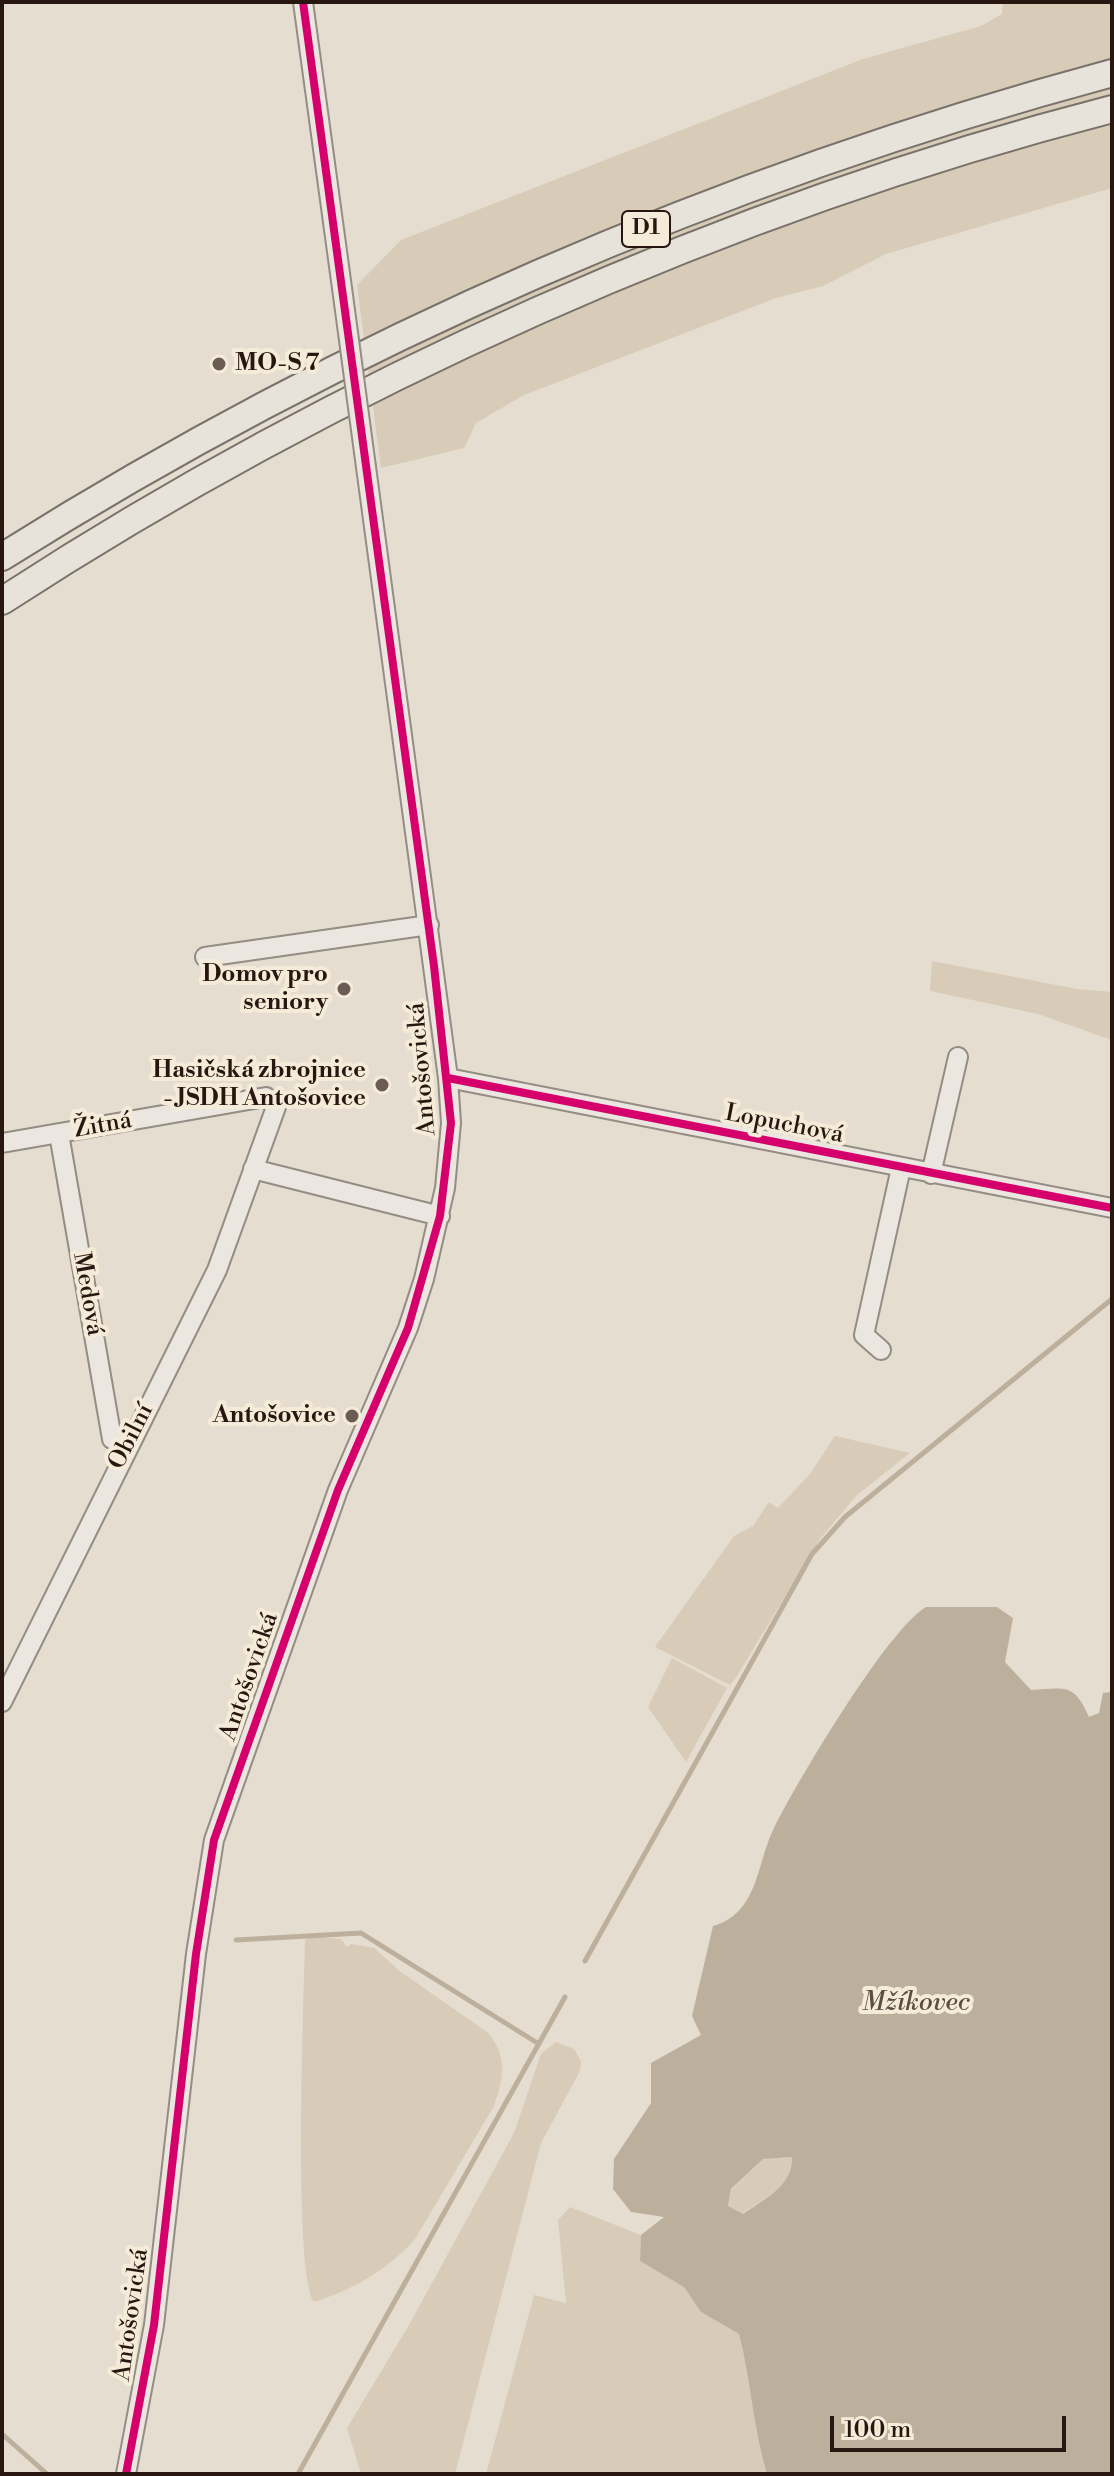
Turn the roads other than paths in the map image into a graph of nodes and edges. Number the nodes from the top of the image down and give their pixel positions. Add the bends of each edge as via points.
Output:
1 (303, 2) edge
2 (1112, 73) edge
3 (1112, 109) edge
4 (2, 557) edge
5 (2, 601) edge
6 (428, 918) junction
7 (205, 957) dead end
8 (958, 1057) dead end
9 (448, 1078) junction
10 (59, 1134) junction
11 (2, 1143) edge
12 (901, 1168) junction
13 (253, 1169) junction
14 (931, 1174) junction
15 (1112, 1208) edge
16 (440, 1216) junction
17 (881, 1350) dead end
18 (126, 1447) junction
19 (2, 1702) edge
20 (126, 2474) edge

1 - 6 street, Antošovická, bridge
2 - 4 highway, D1 via 859,149 571,259 312,380
3 - 5 highway, D1 via 938,160 743,228 516,322 291,431
6 - 7 street
6 - 9 street, Antošovická
8 - 14 street
9 - 12 street, Lopuchová
9 - 16 street, Antošovická via 450,1148
10 - 11 street, Žitná
10 - 13 street, Žitná via 266,1097 276,1107
10 - 18 street, Medová via 112,1439
12 - 14 street, Lopuchová
12 - 17 street via 864,1335
13 - 16 street
13 - 18 street, Obilní via 217,1270
14 - 15 street, Lopuchová
16 - 20 street, Antošovická via 408,1328 338,1490 214,1840 154,2325
18 - 19 street, Obilní

